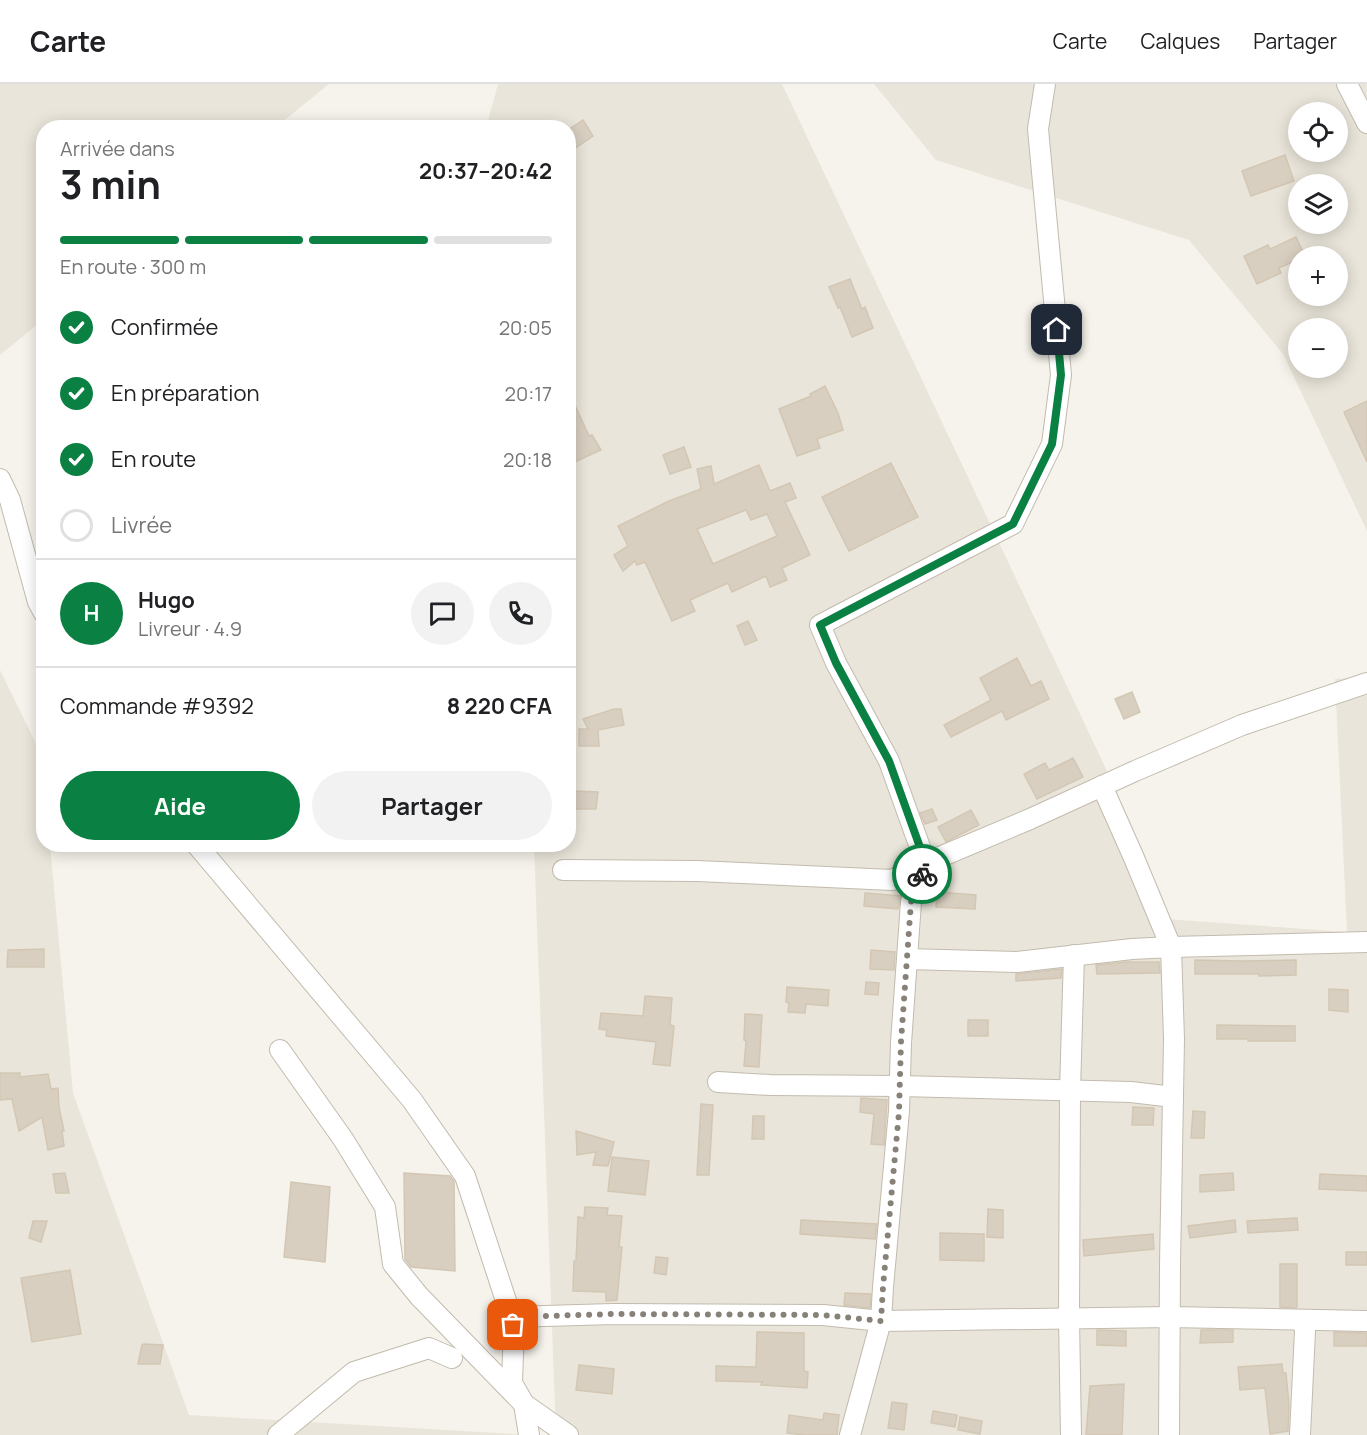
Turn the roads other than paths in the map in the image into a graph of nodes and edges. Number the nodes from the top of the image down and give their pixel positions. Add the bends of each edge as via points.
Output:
1 (1045, 84) edge
2 (1347, 84) edge
3 (1367, 123) edge
4 (0, 479) edge
5 (36, 595) edge
6 (1367, 683) edge
7 (1102, 786) junction
8 (203, 852) edge
9 (926, 864) junction
10 (563, 870) dead end
11 (1367, 942) edge
12 (1171, 946) junction
13 (1074, 955) junction
14 (907, 959) junction
15 (280, 1050) dead end
16 (718, 1082) dead end
17 (900, 1086) junction
18 (1070, 1091) junction
19 (1173, 1096) junction
20 (511, 1317) junction
21 (1170, 1317) junction
22 (1069, 1318) junction
23 (1304, 1320) junction
24 (881, 1321) junction
25 (1367, 1321) edge
26 (452, 1358) dead end
27 (524, 1404) junction
28 (278, 1435) edge
29 (529, 1435) edge
30 (568, 1435) edge
31 (850, 1435) edge
32 (1071, 1435) edge
33 (1169, 1435) edge
34 (1300, 1435) edge

1 - 9 street via 1038,129 1061,375 1052,444 1013,524 820,625 889,761
2 - 3 street
4 - 5 street via 10,500
6 - 7 street via 1242,725
7 - 9 street
7 - 12 street
8 - 20 street via 412,1100 465,1176
9 - 10 street via 892,880 697,871
9 - 14 street via 911,902
11 - 12 street
12 - 13 street
12 - 19 street
13 - 14 street via 1017,962
13 - 18 street
14 - 17 street
15 - 27 street via 385,1207 393,1264
16 - 17 street
17 - 18 street
17 - 24 street
18 - 19 street
18 - 22 street
19 - 21 street
20 - 24 street via 811,1315
20 - 27 street via 512,1383
21 - 22 street
21 - 23 street
21 - 33 street
22 - 24 street
22 - 32 street
23 - 25 street
23 - 34 street
24 - 31 street
26 - 28 street via 429,1348 354,1372
27 - 29 street
27 - 30 street

